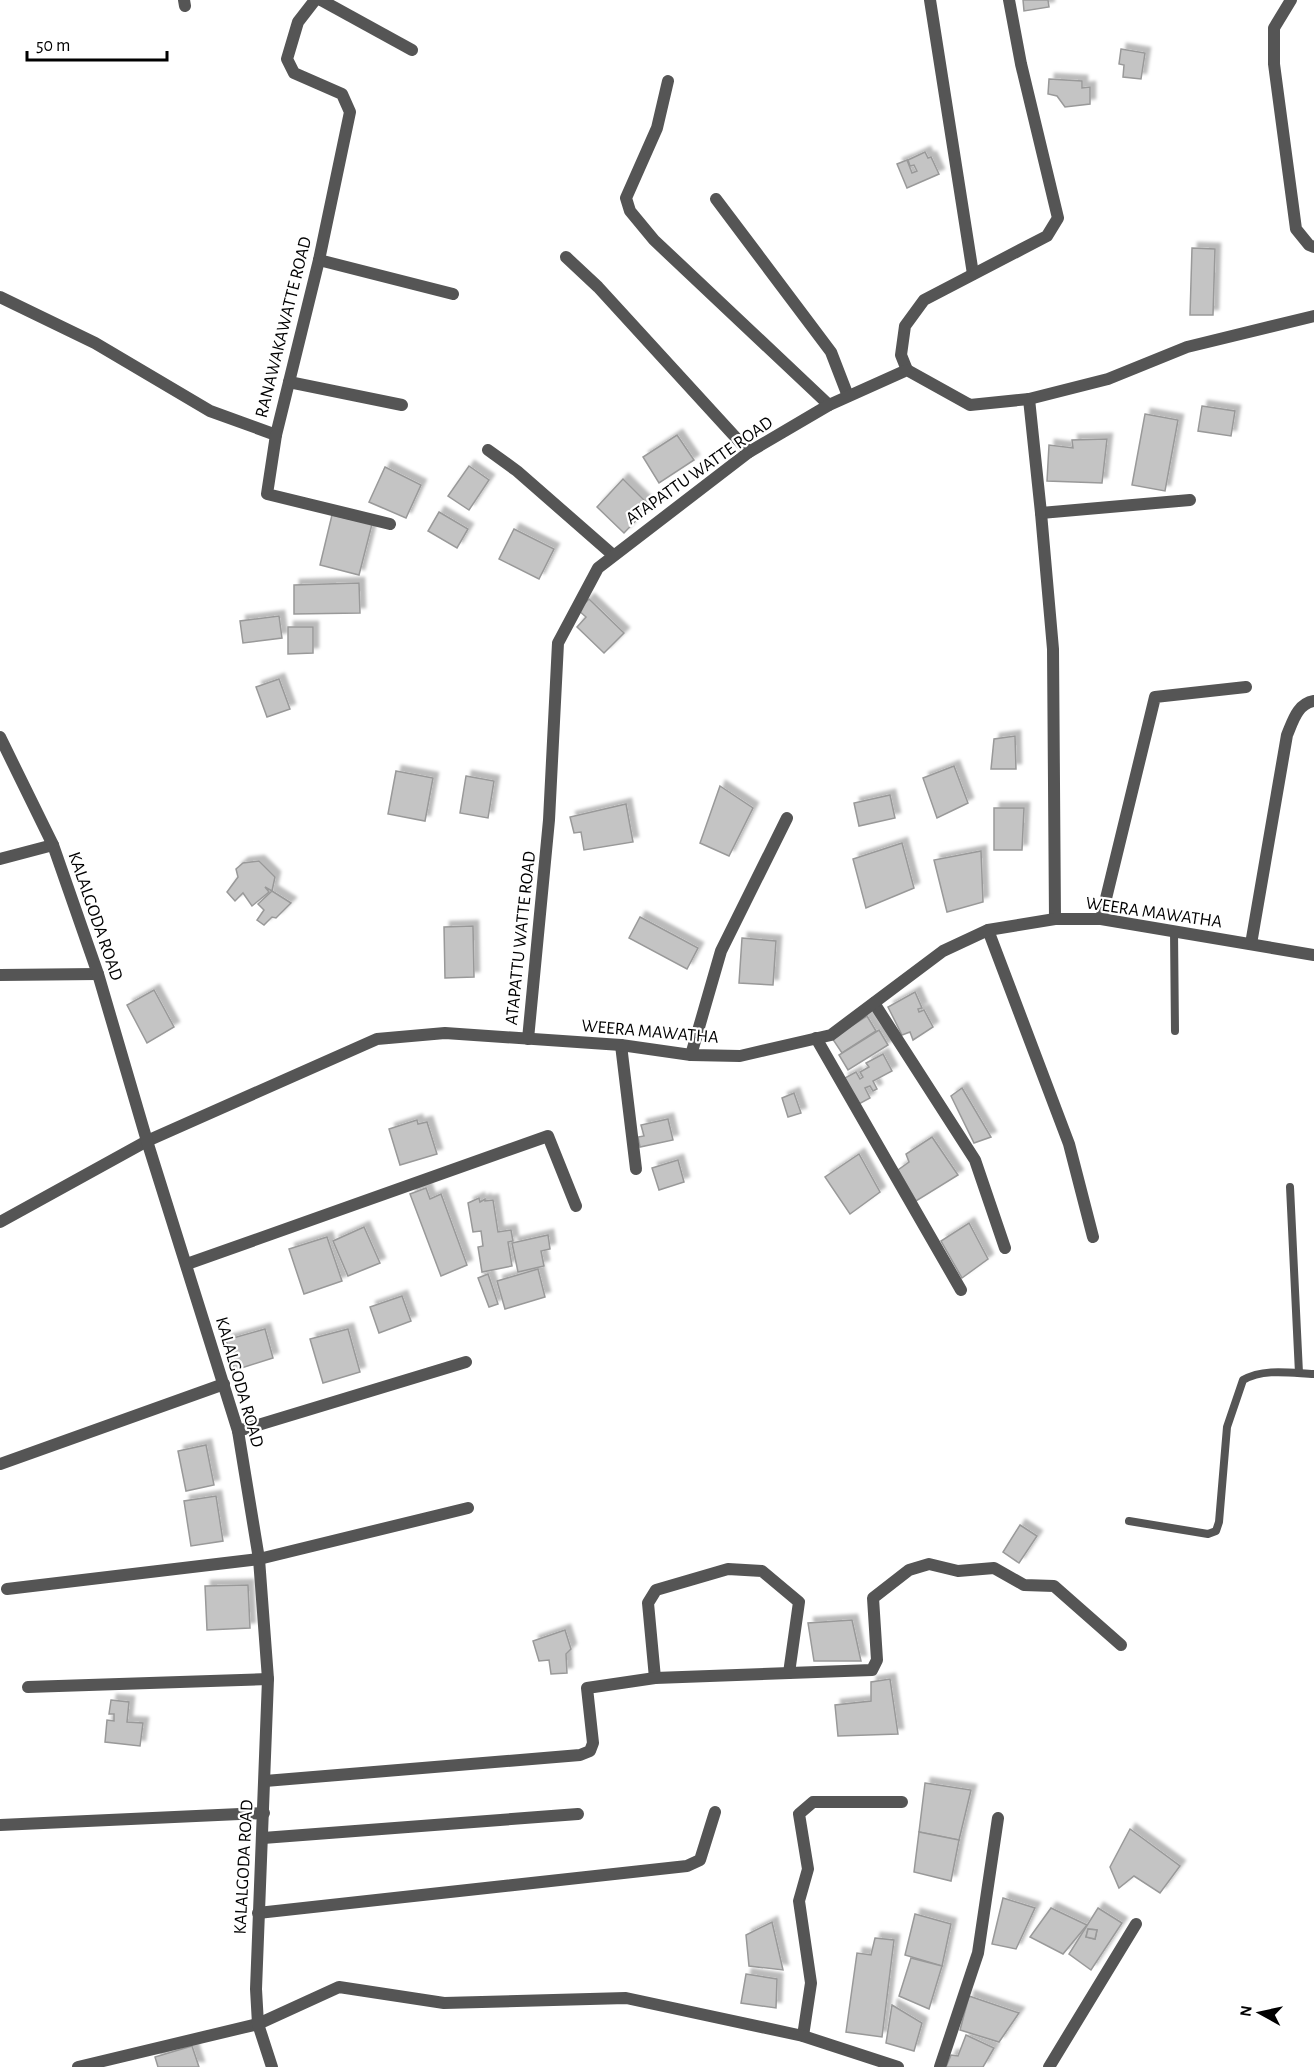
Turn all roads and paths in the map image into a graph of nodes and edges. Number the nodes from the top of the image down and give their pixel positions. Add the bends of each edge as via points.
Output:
1 (315, 0) edge
2 (321, 0) edge
3 (930, 0) edge
4 (1009, 0) edge
5 (1291, 0) edge
6 (412, 50) dead end
7 (668, 81) dead end
8 (716, 198) dead end
9 (1314, 247) edge
10 (566, 257) dead end
11 (319, 260) junction
12 (973, 274) junction
13 (453, 294) dead end
14 (0, 297) edge
15 (1314, 316) edge
16 (907, 370) junction
17 (289, 381) junction
18 (848, 396) junction
19 (1029, 399) junction
20 (402, 405) dead end
21 (829, 405) junction
22 (276, 435) junction
23 (488, 450) dead end
24 (749, 452) junction
25 (1190, 500) dead end
26 (1041, 513) junction
27 (390, 524) dead end
28 (613, 555) junction
29 (1246, 687) dead end
30 (1314, 701) edge
31 (1, 740) edge
32 (788, 818) dead end
33 (53, 845) junction
34 (0, 859) edge
35 (1055, 919) junction
36 (1101, 919) junction
37 (988, 930) junction
38 (1174, 931) junction
39 (1251, 944) junction
40 (1314, 955) edge
41 (98, 974) junction
42 (0, 975) edge
43 (874, 1003) junction
44 (1175, 1031) dead end
45 (816, 1038) junction
46 (528, 1039) junction
47 (621, 1046) junction
48 (691, 1055) junction
49 (147, 1142) junction
50 (636, 1169) dead end
51 (1290, 1187) dead end
52 (576, 1206) dead end
53 (0, 1222) edge
54 (1093, 1237) dead end
55 (1005, 1248) dead end
56 (187, 1264) junction
57 (961, 1290) dead end
58 (466, 1362) dead end
59 (1299, 1374) junction
60 (1314, 1374) edge
61 (224, 1384) junction
62 (238, 1431) junction
63 (0, 1464) edge
64 (468, 1508) dead end
65 (1129, 1521) dead end
66 (259, 1558) junction
67 (7, 1589) dead end
68 (1121, 1645) dead end
69 (789, 1673) junction
70 (655, 1678) junction
71 (268, 1679) junction
72 (28, 1687) dead end
73 (264, 1780) junction
74 (902, 1803) dead end
75 (715, 1812) dead end
76 (264, 1813) junction
77 (578, 1814) dead end
78 (998, 1818) dead end
79 (0, 1825) edge
80 (263, 1838) junction
81 (258, 1913) junction
82 (1136, 1924) dead end
83 (258, 2024) junction
84 (803, 2036) junction
85 (78, 2067) edge
86 (272, 2067) edge
87 (898, 2067) edge
88 (940, 2067) edge
89 (1049, 2067) edge

1 - 11 street, RANAWAKAWATTE ROAD via 297,22 287,59 294,73 342,94 350,112
2 - 6 street
3 - 12 street
4 - 12 street via 1058,218 1047,236
5 - 9 street via 1274,28 1274,64 1296,229
7 - 21 street via 657,128 626,198 630,211 654,240
8 - 18 street via 831,352
10 - 24 street
11 - 13 street
11 - 17 street, RANAWAKAWATTE ROAD
12 - 16 street via 924,300 905,326 901,355
14 - 22 street, RANAWAKAWATTE ROAD via 95,343 210,411
15 - 19 street via 1187,347 1108,379
16 - 18 street, ATAPATTU WATTE ROAD
16 - 19 street via 970,405
17 - 20 street
17 - 22 street, RANAWAKAWATTE ROAD
18 - 21 street, ATAPATTU WATTE ROAD
19 - 26 street
21 - 24 street, ATAPATTU WATTE ROAD
22 - 27 street via 267,494
23 - 28 street
24 - 28 street, ATAPATTU WATTE ROAD
25 - 26 street
26 - 35 street via 1053,649
28 - 46 street, ATAPATTU WATTE ROAD via 598,568 558,643 549,820
29 - 36 street via 1155,697
30 - 39 street via 1297,712 1287,735
31 - 33 street, KALALGODA ROAD
32 - 48 street via 721,951
33 - 34 street
33 - 41 street, KALALGODA ROAD
35 - 36 street, WEERA MAWATHA
35 - 37 street, WEERA MAWATHA
36 - 38 street, WEERA MAWATHA
37 - 43 street, WEERA MAWATHA via 943,951
37 - 54 street via 1069,1144
38 - 39 street, WEERA MAWATHA
38 - 44 lane
39 - 40 street, WEERA MAWATHA
41 - 42 street
41 - 49 street, KALALGODA ROAD
43 - 45 street, WEERA MAWATHA via 831,1035
43 - 55 street via 975,1160
45 - 48 street, WEERA MAWATHA via 740,1056
45 - 57 street
46 - 47 street, WEERA MAWATHA
46 - 49 street, WEERA MAWATHA via 445,1033 377,1039
47 - 48 street, WEERA MAWATHA
47 - 50 street
49 - 53 street, WEERA MAWATHA
49 - 56 street, KALALGODA ROAD
51 - 59 lane
52 - 56 street via 548,1136
56 - 61 street, KALALGODA ROAD
58 - 62 street
59 - 60 lane
59 - 65 lane via 1264,1373 1243,1380 1227,1427 1216,1531 1208,1534
61 - 62 street, KALALGODA ROAD
61 - 63 street
62 - 66 street, KALALGODA ROAD
64 - 66 street
66 - 67 street
66 - 71 street, KALALGODA ROAD
68 - 69 street via 1054,1586 1024,1585 994,1568 958,1571 929,1564 909,1570 873,1598 877,1660 872,1670
69 - 70 street
69 - 70 street via 799,1602 762,1571 728,1569 656,1590 648,1603
70 - 73 street via 587,1688 593,1743 590,1751 580,1755
71 - 72 street
71 - 73 street, KALALGODA ROAD
73 - 76 street, KALALGODA ROAD
74 - 84 street via 813,1802 799,1814 808,1869 799,1901 812,1983
75 - 81 street via 700,1860 687,1866
76 - 79 street
76 - 80 street, KALALGODA ROAD
77 - 80 street
78 - 88 street via 978,1953
80 - 81 street, KALALGODA ROAD
81 - 83 street, KALALGODA ROAD
82 - 89 street
83 - 84 street via 339,1987 444,2003 626,1998
83 - 85 street
83 - 86 street, KALALGODA ROAD
84 - 87 street

